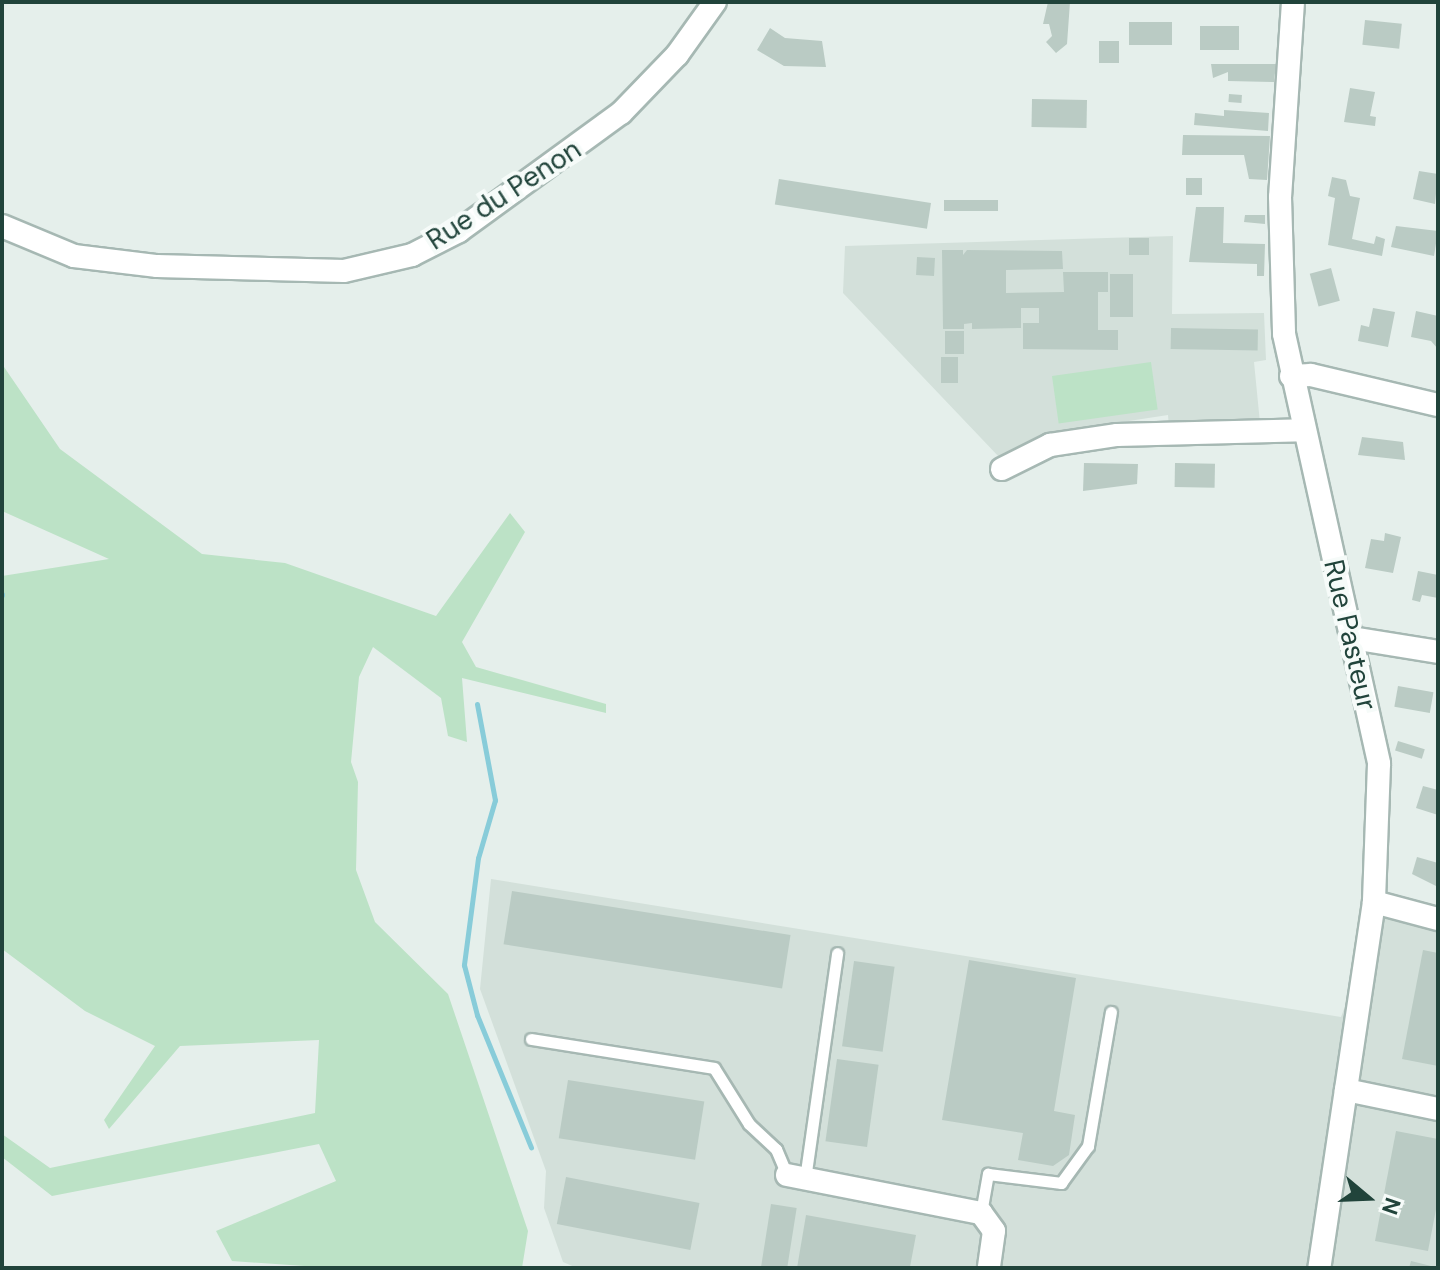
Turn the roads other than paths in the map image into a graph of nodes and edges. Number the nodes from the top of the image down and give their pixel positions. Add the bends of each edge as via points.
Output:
1 (715, 2) edge
2 (1293, 2) edge
3 (2, 226) edge
4 (1291, 376) junction
5 (1438, 405) edge
6 (1303, 430) junction
7 (1002, 469) dead end
8 (1352, 638) junction
9 (1438, 652) edge
10 (1374, 902) junction
11 (1438, 919) edge
12 (837, 953) dead end
13 (1111, 1012) dead end
14 (531, 1039) dead end
15 (1346, 1090) junction
16 (1438, 1109) edge
17 (796, 1177) junction
18 (981, 1213) junction
19 (989, 1268) edge
20 (1319, 1268) edge

1 - 3 street, Rue du Penon via 677,55 621,113 459,231 412,255 344,271 157,266 74,256
2 - 4 street, Rue Pasteur via 1279,265
4 - 5 street via 1311,375
4 - 6 street, Rue Pasteur
6 - 7 street via 1117,435 1050,445
6 - 8 street, Rue Pasteur
8 - 9 street
8 - 10 street, Rue Pasteur via 1379,764
10 - 11 street
10 - 15 street, Rue Pasteur
12 - 17 lane
13 - 18 lane via 1088,1146 1061,1183 988,1174
14 - 17 lane via 714,1068 749,1124
15 - 16 street
15 - 20 street, Rue Pasteur
17 - 18 street
18 - 19 street via 994,1231

